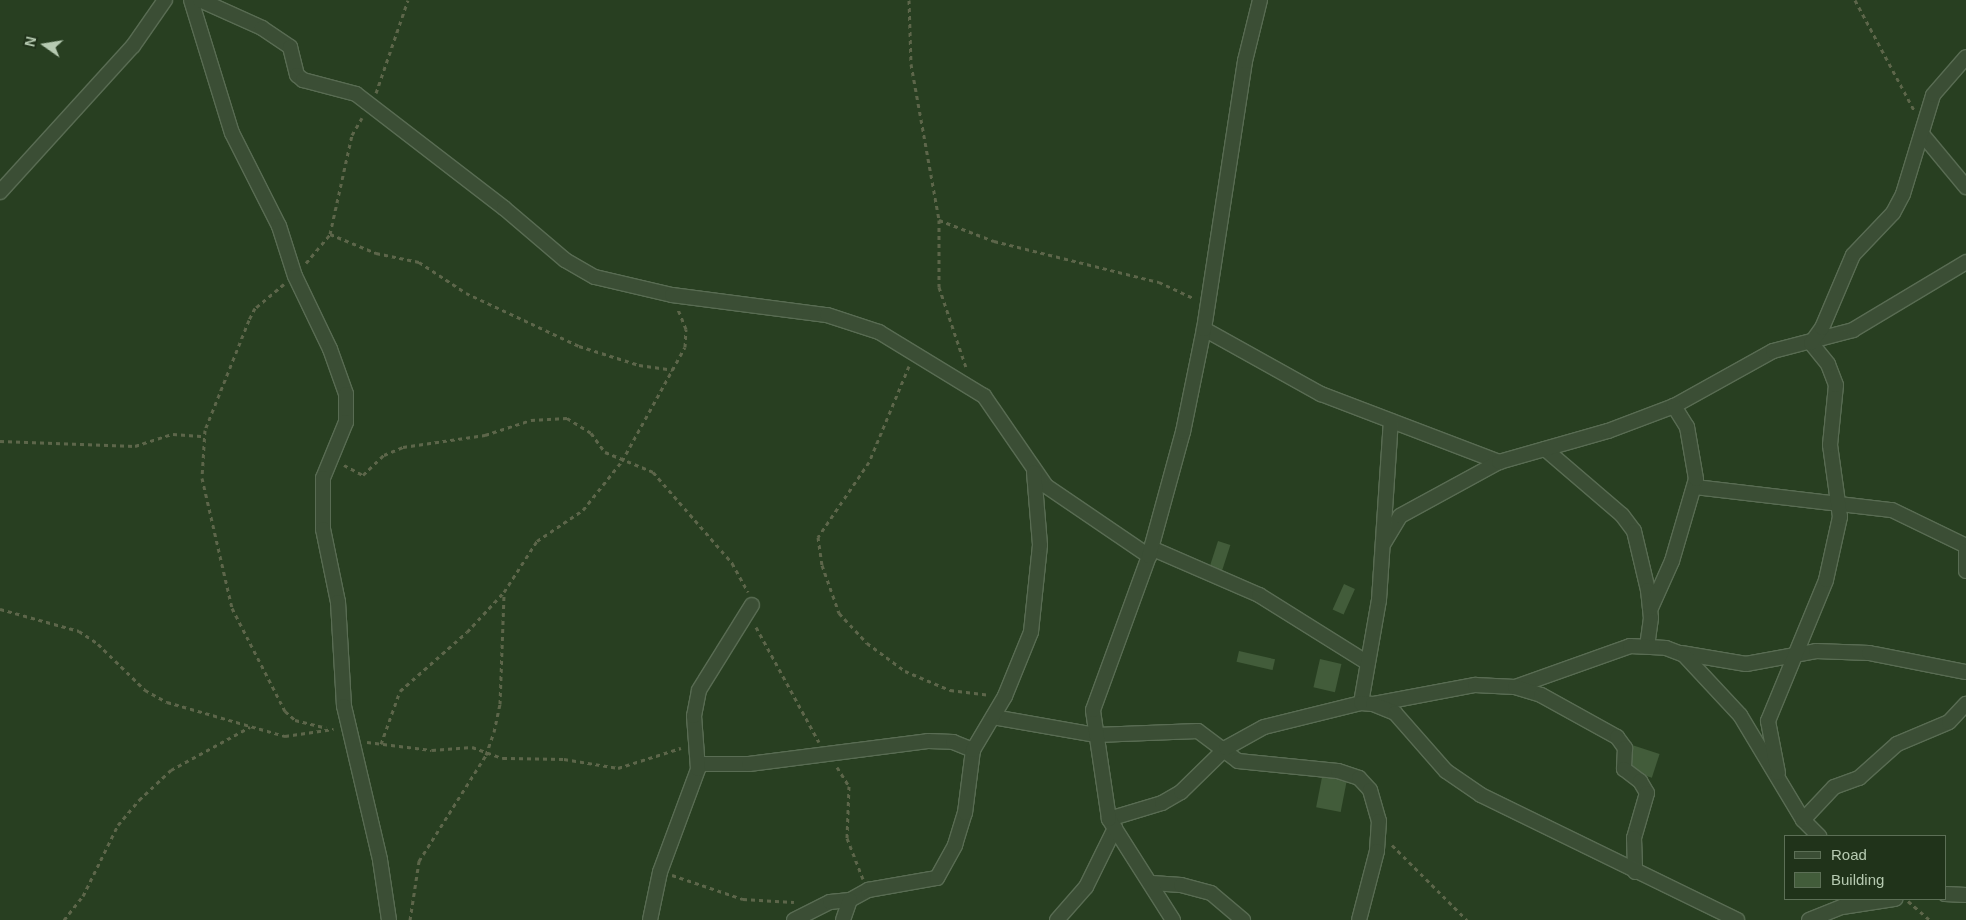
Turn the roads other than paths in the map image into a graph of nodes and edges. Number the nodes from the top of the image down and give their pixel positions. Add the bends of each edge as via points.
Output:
1 (165, 0) edge
2 (191, 0) edge
3 (200, 0) edge
4 (1260, 0) edge
5 (1966, 57) edge
6 (1923, 130) junction
7 (1966, 187) edge
8 (0, 192) edge
9 (1966, 262) edge
10 (1204, 330) junction
11 (1811, 343) junction
12 (1674, 406) junction
13 (1391, 421) junction
14 (1545, 449) junction
15 (1499, 462) junction
16 (1034, 472) junction
17 (1695, 487) junction
18 (1839, 502) junction
19 (1384, 543) junction
20 (1966, 546) edge
21 (1966, 551) edge
22 (1150, 552) junction
23 (1966, 571) edge
24 (752, 605) road end
25 (1650, 611) junction
26 (1647, 645) junction
27 (1676, 652) junction
28 (1795, 653) junction
29 (1368, 663) junction
30 (1966, 672) edge
31 (1516, 687) junction
32 (1367, 704) junction
33 (1966, 704) edge
34 (993, 717) junction
35 (1096, 736) junction
36 (1226, 748) junction
37 (973, 750) junction
38 (699, 764) junction
39 (1778, 773) junction
40 (1803, 820) junction
41 (1112, 824) junction
42 (1818, 835) edge
43 (1635, 872) junction
44 (1152, 883) junction
45 (1946, 894) edge
46 (1966, 895) edge
47 (850, 900) junction
48 (1888, 900) edge
49 (1730, 919) edge
50 (389, 920) edge
51 (650, 920) edge
52 (794, 920) edge
53 (843, 920) edge
54 (1057, 920) edge
55 (1173, 920) edge
56 (1243, 920) edge
57 (1359, 920) edge
58 (1809, 920) edge

1 - 8 street via 133,46
2 - 50 street via 232,133 279,226 295,276 330,349 346,394 346,422 323,478 323,529 338,602 351,736
3 - 16 street via 262,28 290,47 297,75 303,80 343,88 372,107 504,208 565,260 608,283 672,295 827,315 879,332 984,396
4 - 10 street via 1242,75
5 - 6 street via 1933,95
6 - 7 street
6 - 11 street via 1903,194 1892,213 1853,255 1822,328
9 - 11 street via 1853,330
10 - 13 street via 1303,386
10 - 22 street via 1183,432
11 - 12 street via 1760,356
11 - 18 street via 1828,364 1836,385 1830,445
12 - 14 street via 1608,431
12 - 17 street via 1688,427 1694,452
13 - 15 street
13 - 19 street
14 - 15 street
14 - 25 street via 1629,523 1642,549
15 - 19 street via 1400,516
16 - 22 street via 1058,498
16 - 34 street via 1040,545 1035,610 1025,653
17 - 18 street
17 - 25 street via 1672,562
18 - 20 street via 1907,515
18 - 28 street via 1838,529 1826,580
19 - 29 street
21 - 23 street
22 - 29 street via 1259,595
22 - 35 street via 1095,696
24 - 38 street via 699,690 694,716
25 - 26 street
26 - 27 street
26 - 31 street via 1615,650
27 - 28 street via 1746,664
27 - 39 street via 1700,669 1727,699
28 - 30 street via 1869,653
28 - 39 street via 1767,726
29 - 32 street
31 - 32 street via 1476,685
31 - 43 street via 1541,695 1623,744 1624,769 1640,781 1647,793 1634,838
32 - 36 street via 1264,727
32 - 43 street via 1395,713 1462,784
33 - 40 street via 1949,722 1897,744 1859,778 1834,787
34 - 35 street
34 - 37 street
35 - 36 street via 1191,730
35 - 41 street
36 - 41 street via 1181,792
36 - 57 street via 1241,762 1338,771 1359,778 1370,790 1379,820 1376,851
37 - 38 street via 953,742 928,741 749,764
37 - 47 street via 965,813 955,844 937,878 922,884 868,890
38 - 51 street via 660,872
39 - 40 street
40 - 42 street
41 - 44 street
41 - 54 street via 1086,887
43 - 49 street
44 - 55 street
44 - 56 street via 1181,885 1211,894
45 - 46 street
47 - 52 street via 830,902
47 - 53 street
48 - 58 street via 1842,907

